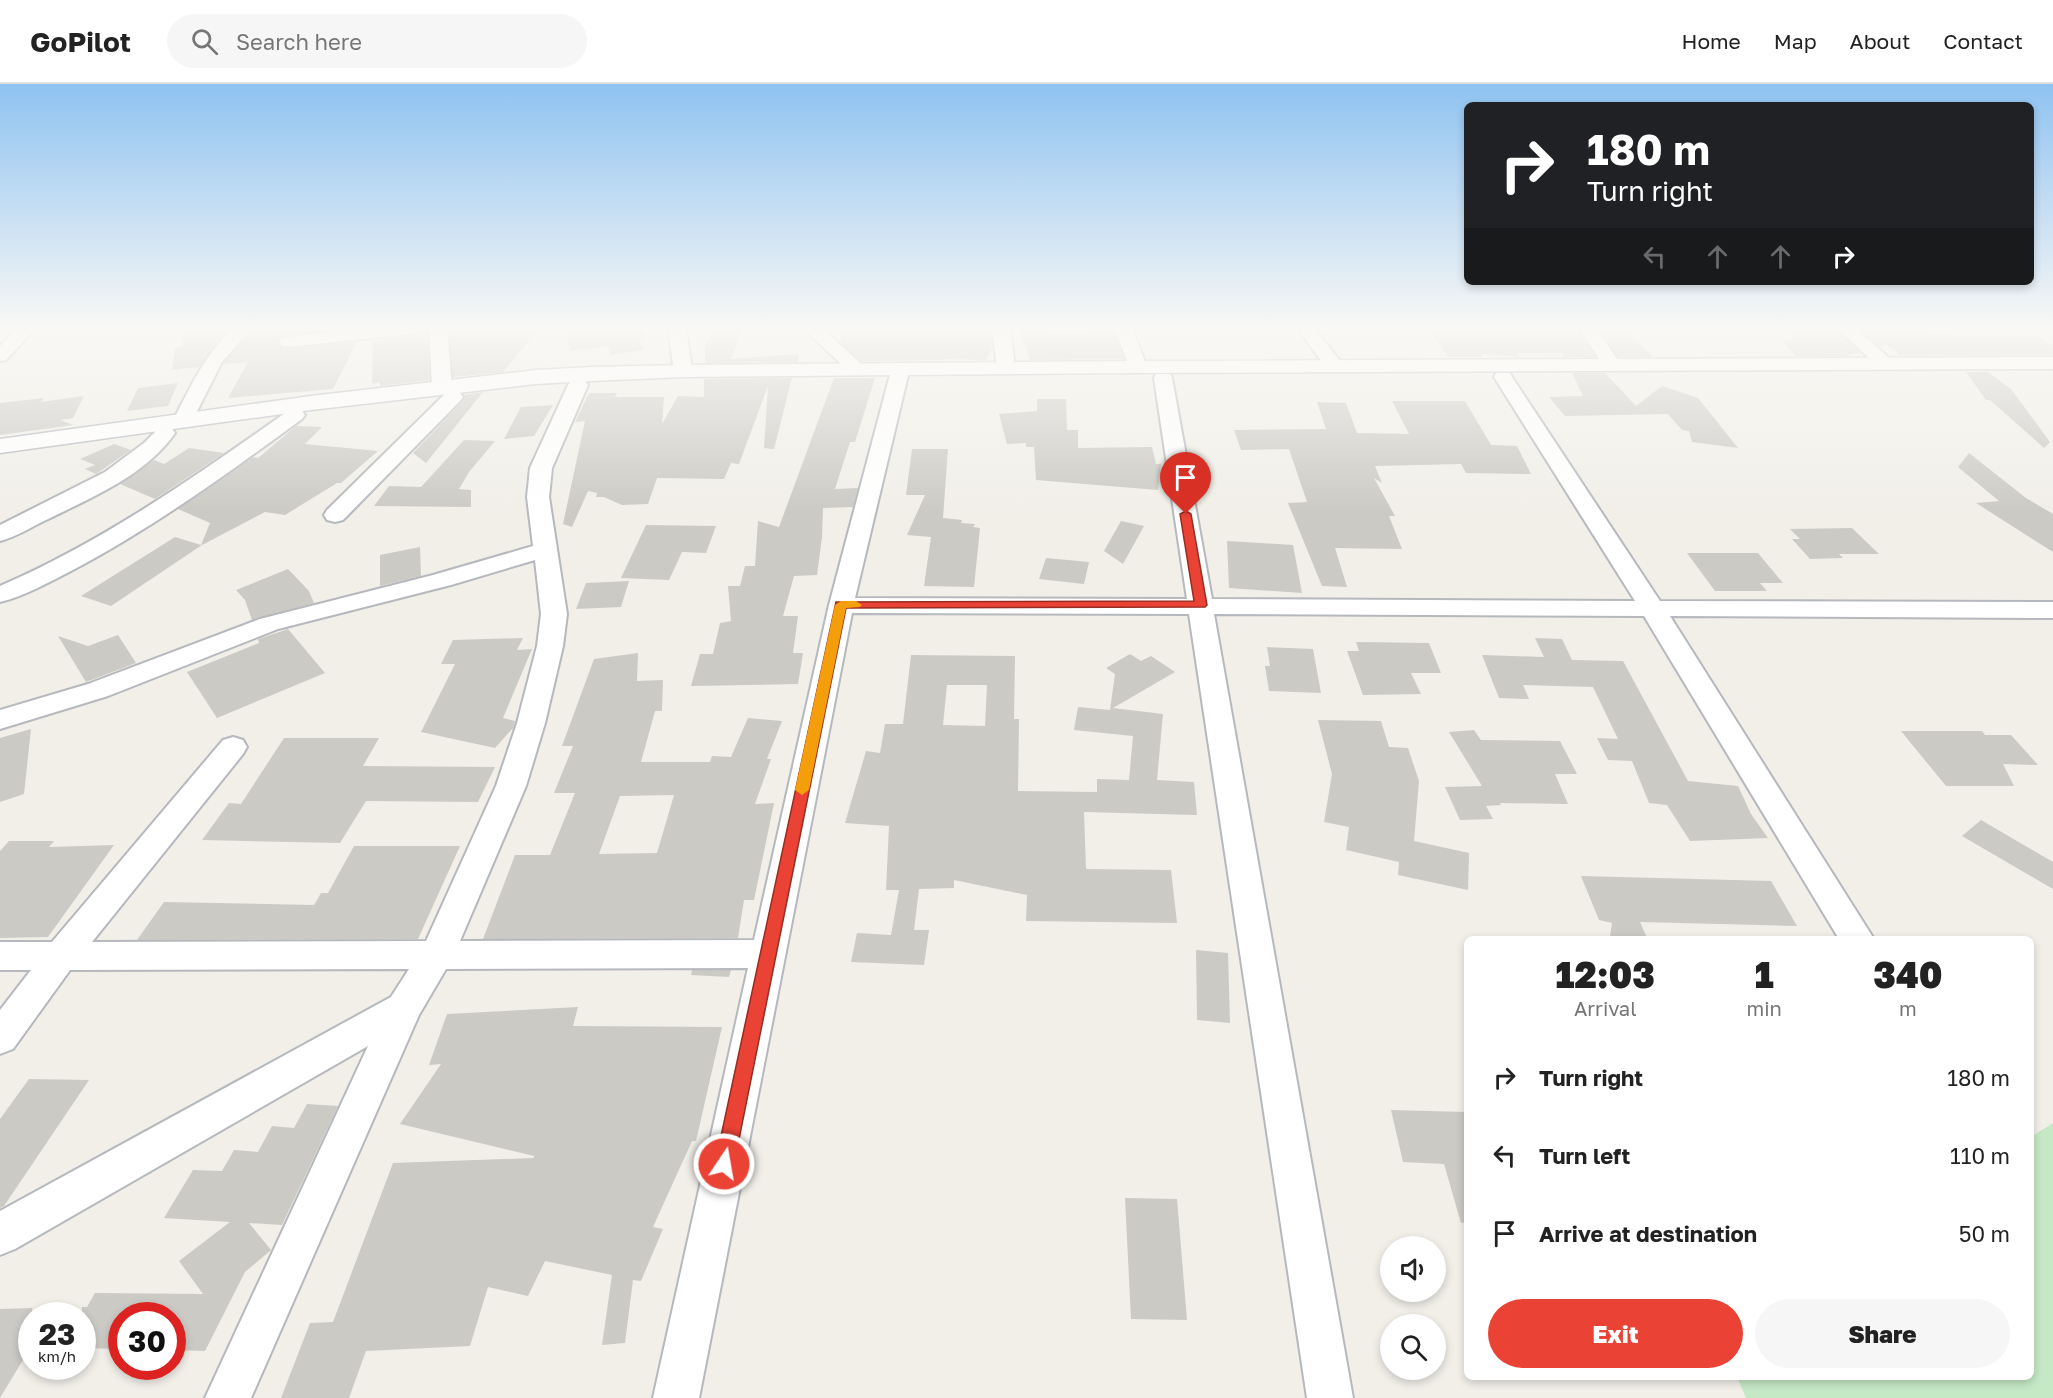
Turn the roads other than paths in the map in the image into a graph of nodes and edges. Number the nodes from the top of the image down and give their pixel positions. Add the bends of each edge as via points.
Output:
1 (197, 389) edge
2 (463, 389) edge
3 (497, 389) edge
4 (576, 389) edge
5 (896, 389) edge
6 (1155, 389) edge
7 (1511, 389) edge
8 (447, 392) junction
9 (295, 415) junction
10 (174, 427) junction
11 (0, 446) edge
12 (0, 456) edge
13 (335, 515) dead end
14 (0, 534) edge
15 (545, 550) junction
16 (0, 595) edge
17 (841, 605) junction
18 (1201, 605) junction
19 (1652, 608) junction
20 (2053, 610) edge
21 (0, 720) edge
22 (233, 747) dead end
23 (1855, 936) edge
24 (438, 953) junction
25 (768, 954) junction
26 (0, 956) edge
27 (62, 956) junction
28 (404, 1008) junction
29 (0, 1038) edge
30 (0, 1234) edge
31 (228, 1398) edge
32 (676, 1398) edge
33 (1330, 1398) edge

1 - 10 street
2 - 8 main road
3 - 8 main road
4 - 15 street via 541,468 538,498
5 - 17 street
6 - 18 street
7 - 19 street
8 - 9 main road
8 - 10 main road
8 - 13 street
9 - 10 main road
9 - 16 street via 187,492 66,564
10 - 11 main road
10 - 12 main road
10 - 14 street via 144,456
15 - 21 street via 269,624 98,690
15 - 24 street via 554,615 531,723 511,786
17 - 18 street
17 - 25 street
18 - 19 street
18 - 33 street
19 - 20 street
19 - 23 street
22 - 27 street
24 - 25 street
24 - 27 street
24 - 28 street
25 - 32 street
26 - 27 street
27 - 29 street
28 - 30 street
28 - 31 street

